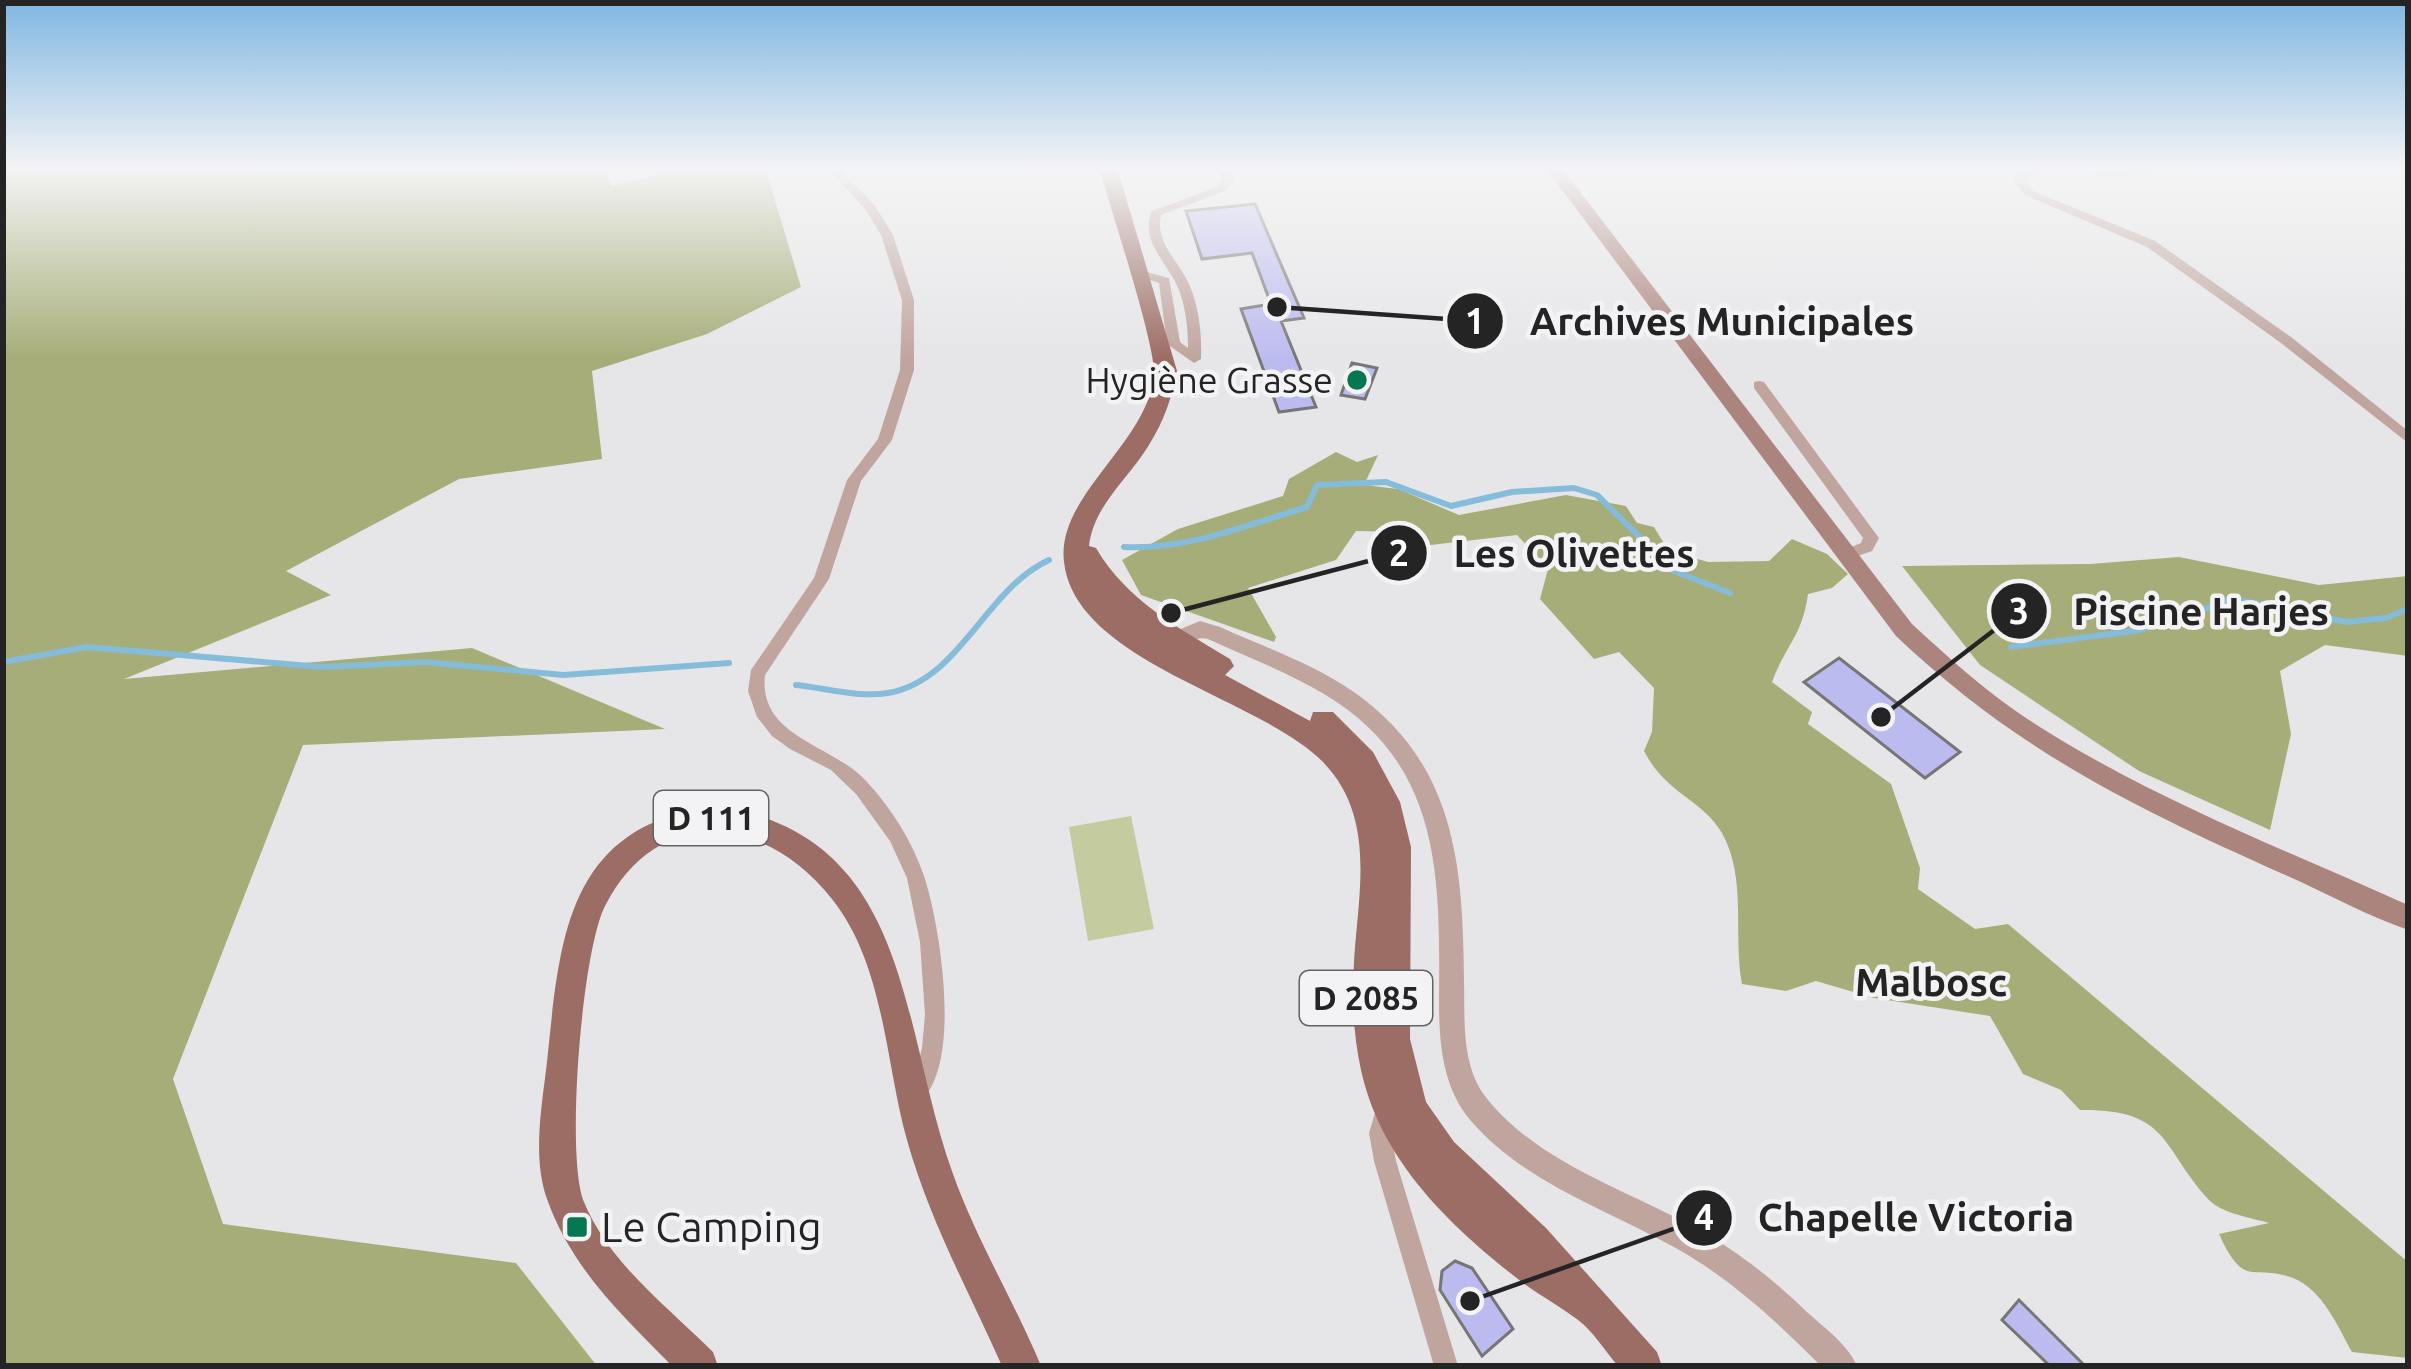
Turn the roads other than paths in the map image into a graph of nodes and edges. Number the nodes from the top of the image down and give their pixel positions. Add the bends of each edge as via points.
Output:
1 (885, 231) edge
2 (1126, 231) edge
3 (1152, 231) edge
4 (1601, 231) edge
5 (2117, 231) edge
6 (1138, 274) junction
7 (1760, 386) dead end
8 (2408, 438) edge
9 (1079, 540) junction
10 (1849, 554) junction
11 (1174, 652) junction
12 (2408, 918) edge
13 (912, 1096) junction
14 (1387, 1103) junction
15 (1588, 1306) junction
16 (700, 1366) edge
17 (1022, 1366) edge
18 (1446, 1366) edge
19 (1642, 1366) edge
20 (1842, 1366) edge

1 - 13 street via 908,300 907,370 885,440 854,480 821,579 754,689 780,734 851,775 909,860 934,993 932,1062
2 - 6 main road
3 - 6 street via 1180,276 1194,358 1174,344 1165,281
4 - 10 main road
5 - 8 street via 2150,244 2286,340
6 - 9 main road via 1166,371 1165,396 1148,436 1090,505
7 - 10 street via 1871,538
9 - 11 main road, D 2085 via 1104,583
9 - 11 main road via 1082,582
10 - 12 main road via 1904,630 1983,704 2048,748
11 - 14 main road, D 2085 via 1323,740 1360,791 1378,850 1368,1045
11 - 15 main road, D 2085 via 1325,722 1373,770 1401,864 1392,1024 1404,1090 1436,1151 1531,1239
11 - 20 street via 1200,629 1213,632 1341,693 1396,742 1428,792 1448,850 1452,1042 1475,1106 1538,1161 1760,1287
13 - 16 main road, D 111 via 874,943 845,891 804,847 768,825 725,816 674,826 619,860 587,907 557,1126 558,1177 590,1253
13 - 17 main road, D 111 via 936,1176
14 - 15 main road, D 2085 via 1417,1160 1450,1197
14 - 18 street via 1384,1161
15 - 19 main road, D 2085

